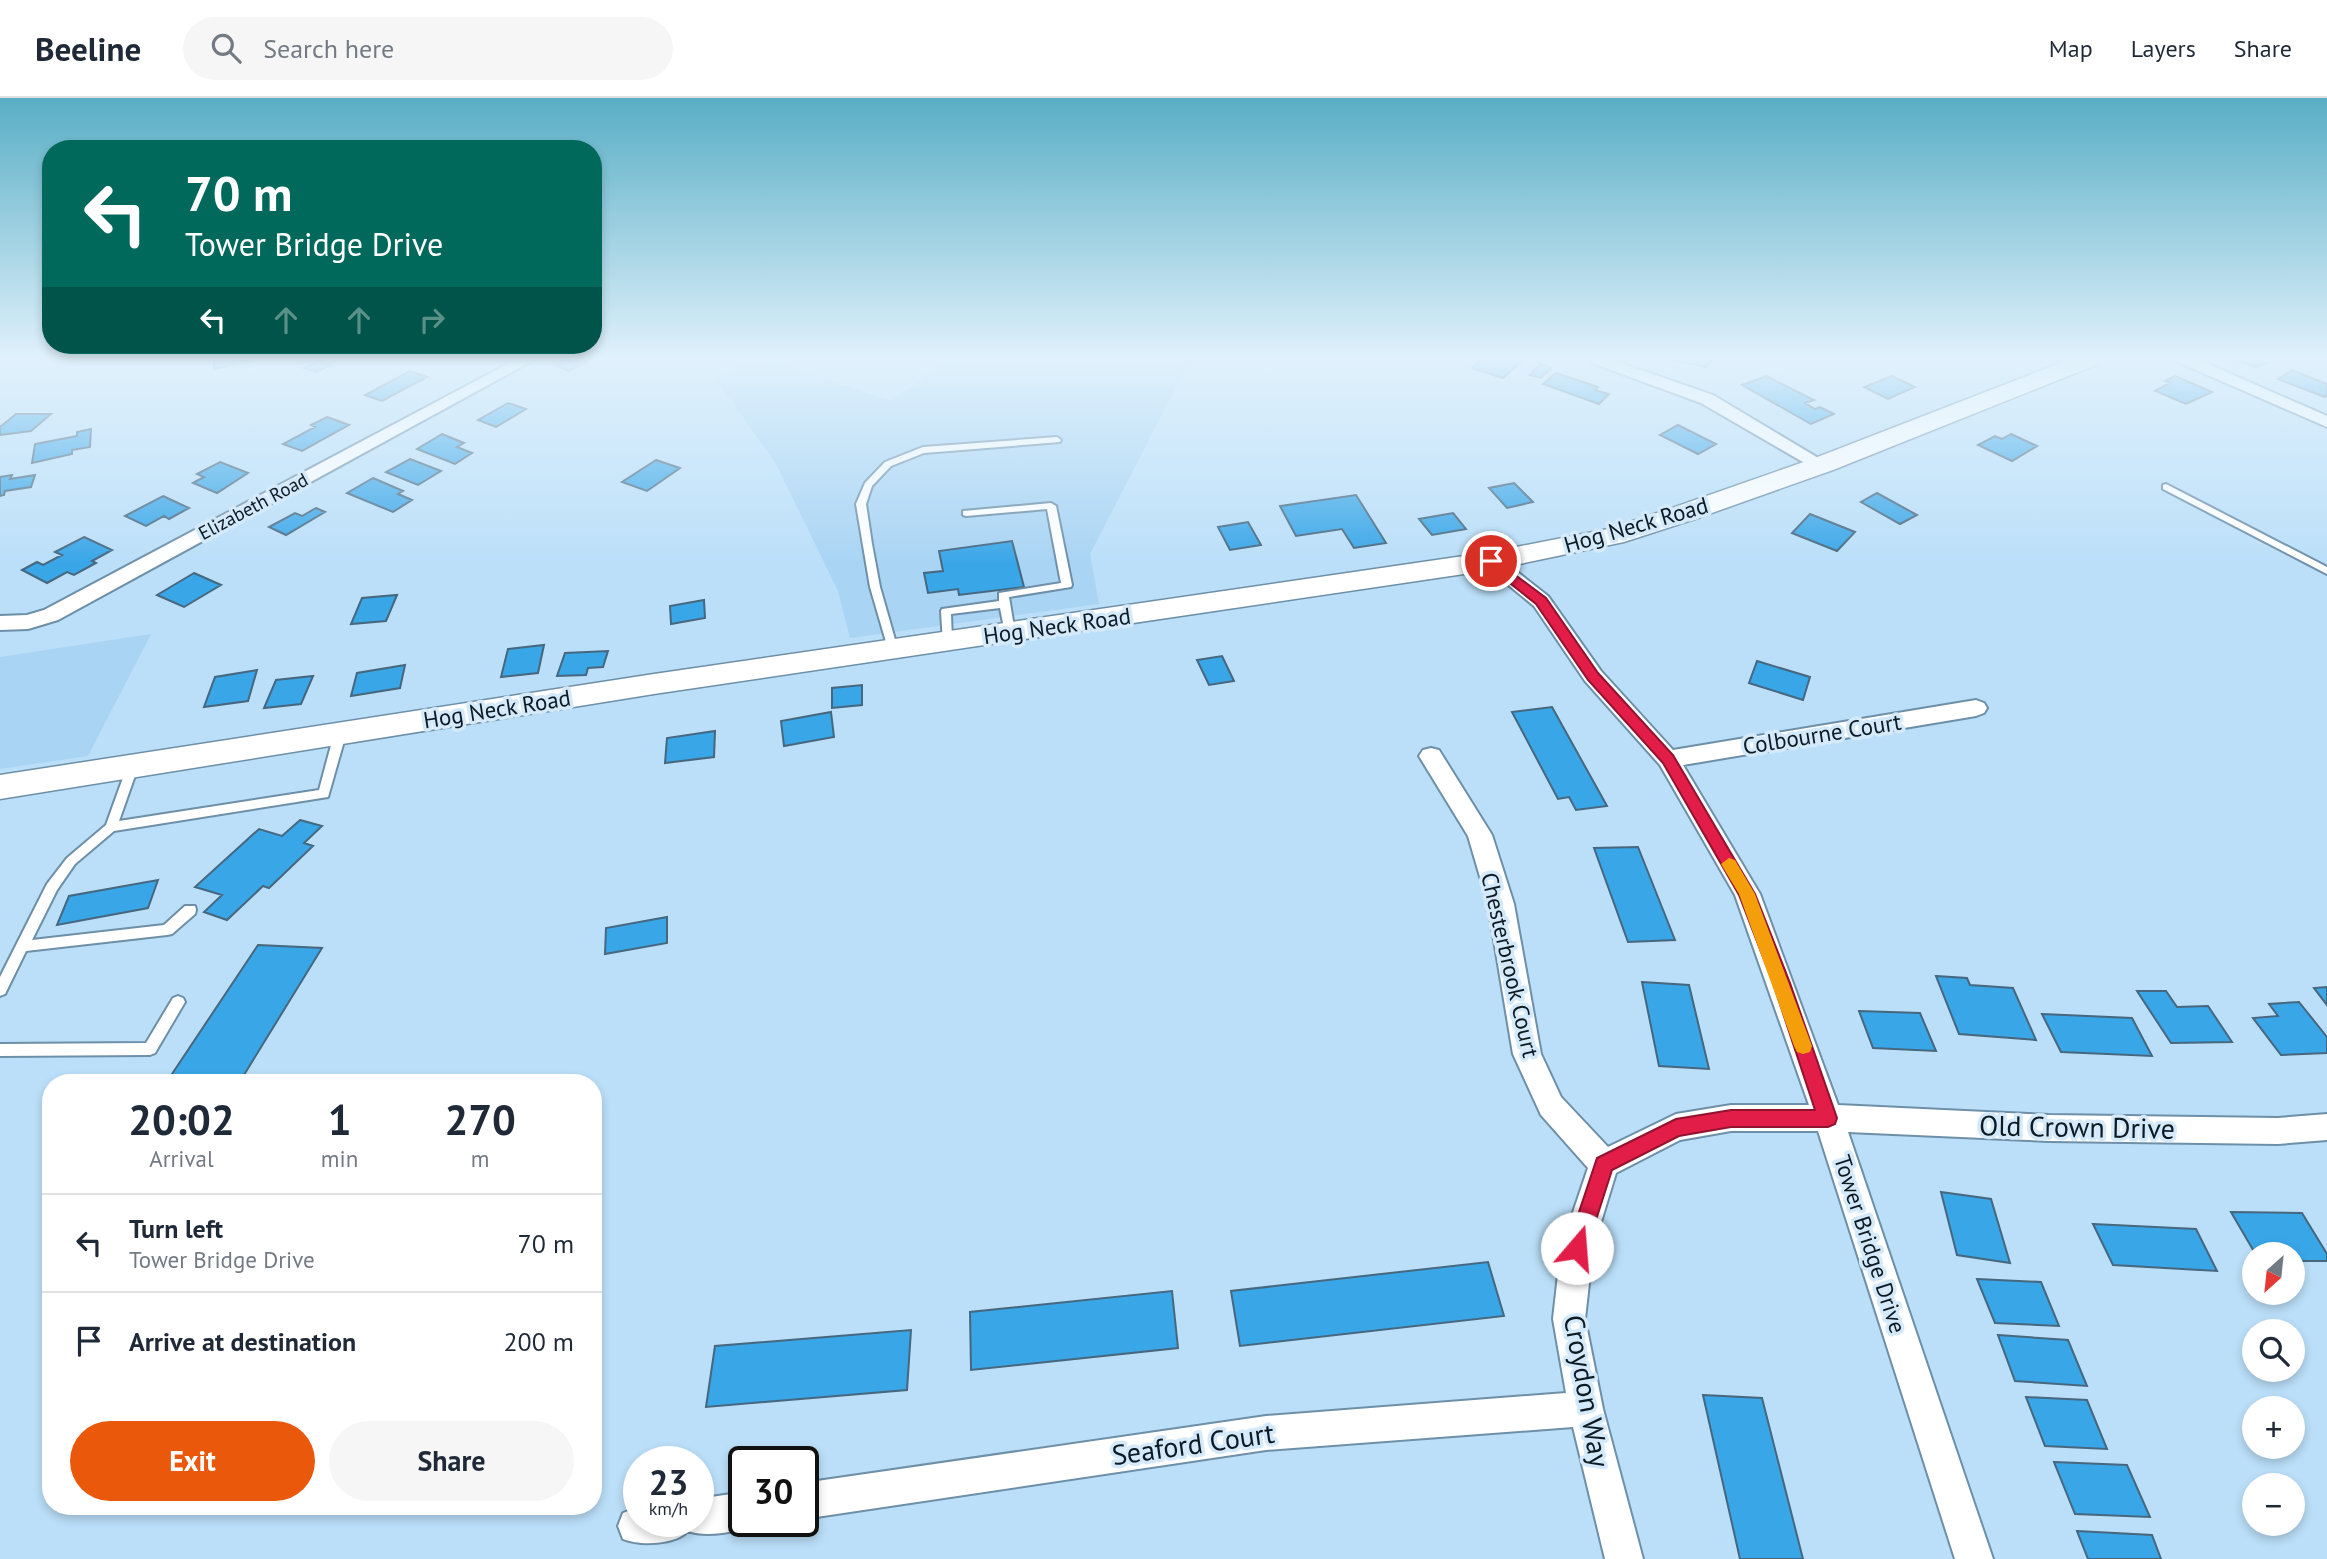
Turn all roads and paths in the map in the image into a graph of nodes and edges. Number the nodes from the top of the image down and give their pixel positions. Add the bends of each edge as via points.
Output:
1 (398, 428) edge
2 (1757, 428) edge
3 (1911, 428) edge
4 (1057, 440) dead end
5 (1821, 465) junction
6 (2166, 487) dead end
7 (966, 513) dead end
8 (1491, 561) junction
9 (2327, 571) edge
10 (1004, 604) junction
11 (7, 623) edge
12 (1010, 633) junction
13 (947, 642) junction
14 (893, 650) junction
15 (1976, 708) dead end
16 (340, 734) junction
17 (1431, 756) dead end
18 (1668, 759) junction
19 (132, 767) junction
20 (0, 787) edge
21 (111, 827) junction
22 (190, 910) dead end
23 (22, 946) junction
24 (0, 990) edge
25 (178, 1002) dead end
26 (0, 1050) edge
27 (1828, 1118) junction
28 (2327, 1127) edge
29 (1604, 1164) junction
30 (1586, 1409) junction
31 (819, 1500) edge
32 (1624, 1559) edge
33 (1975, 1559) edge

1 - 11 street, Elizabeth Road via 51,615
2 - 5 street
3 - 5 main road, Hog Neck Road
4 - 14 lane via 923,450 888,464 868,485 861,504 867,544
5 - 8 main road, Hog Neck Road via 1614,536
6 - 9 lane
7 - 10 lane via 1051,506 1067,585 1003,595
8 - 12 main road, Hog Neck Road
8 - 18 street, Tower Bridge Drive via 1541,601 1593,676
10 - 12 lane
10 - 13 lane via 946,611
12 - 13 main road, Hog Neck Road
13 - 14 main road, Hog Neck Road
14 - 16 main road, Hog Neck Road
15 - 18 street, Colbourne Court
16 - 19 main road, Hog Neck Road
16 - 21 lane via 324,794
17 - 29 street, Chesterbrook Court via 1479,835 1500,904 1527,1054 1551,1106
18 - 27 street, Tower Bridge Drive via 1746,894
19 - 20 main road, Hog Neck Road
19 - 21 lane
21 - 23 lane via 65,869
22 - 23 lane via 167,930
23 - 24 lane
25 - 26 lane via 150,1049
27 - 28 street, Old Crown Drive via 2049,1128 2278,1131
27 - 29 street via 1731,1118 1676,1127
27 - 33 street, Tower Bridge Drive
29 - 30 street, Croydon Way via 1577,1248 1569,1319
30 - 31 street, Seaford Court via 1266,1433
30 - 32 street, Croydon Way

